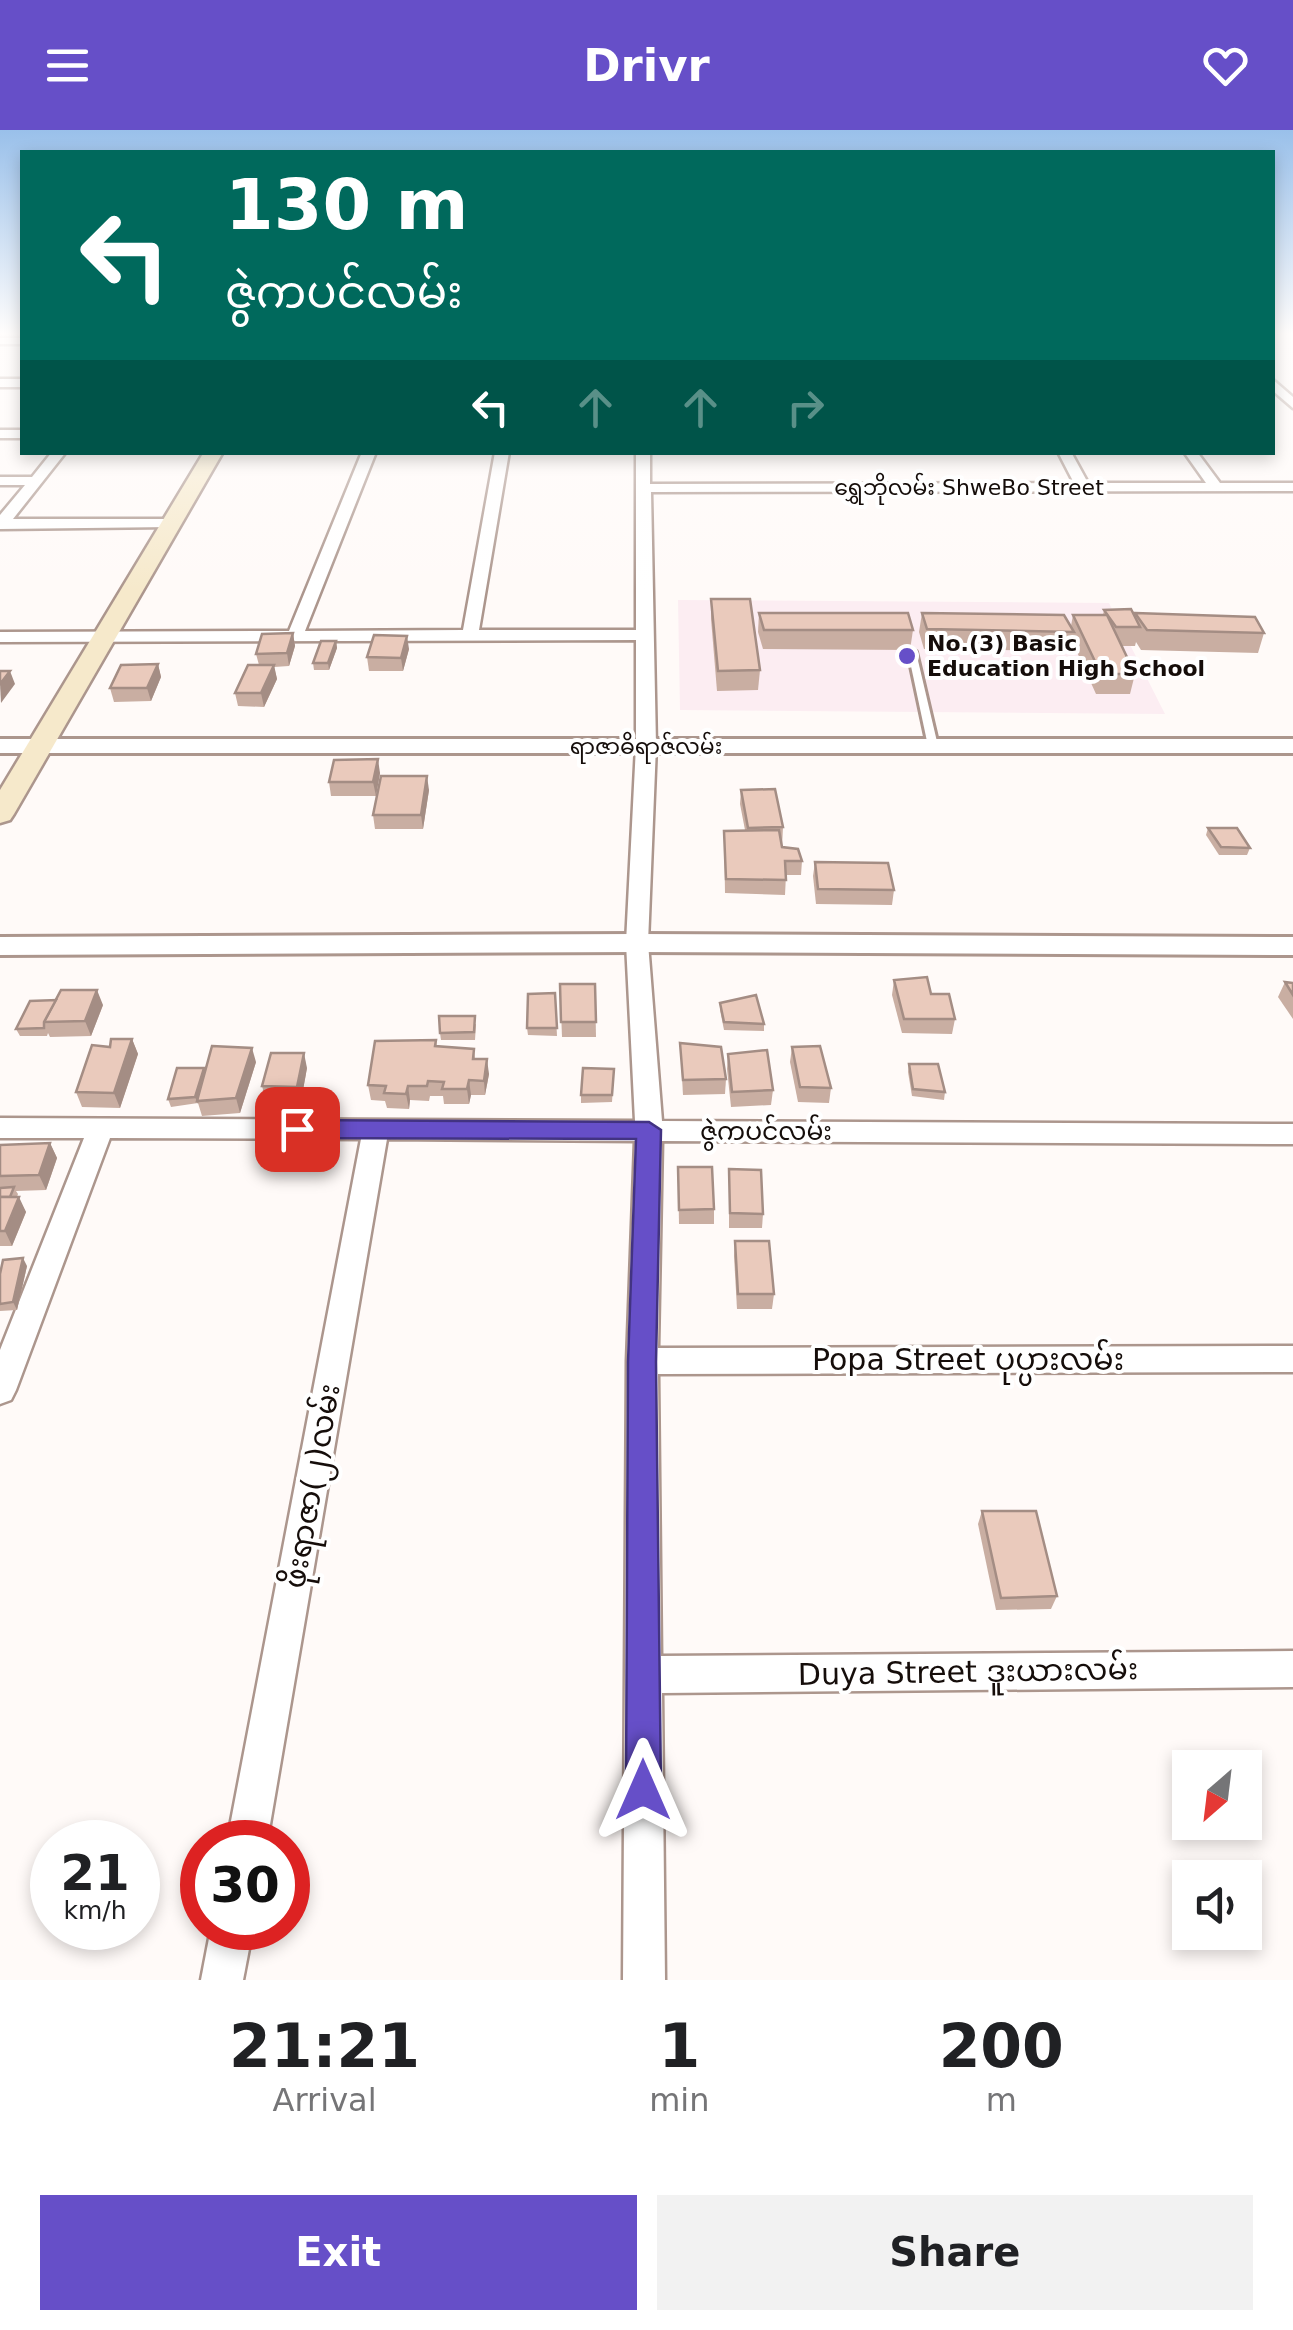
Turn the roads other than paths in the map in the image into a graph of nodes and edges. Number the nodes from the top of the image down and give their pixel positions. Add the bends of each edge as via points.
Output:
1 (58, 455) edge
2 (212, 455) edge
3 (368, 455) edge
4 (501, 455) edge
5 (643, 455) edge
6 (1066, 455) edge
7 (1192, 455) edge
8 (0, 481) edge
9 (37, 481) junction
10 (1083, 487) junction
11 (1216, 487) junction
12 (1293, 487) edge
13 (646, 488) junction
14 (172, 523) junction
15 (1, 524) edge
16 (646, 635) junction
17 (295, 636) junction
18 (470, 636) junction
19 (0, 638) edge
20 (102, 638) junction
21 (912, 652) edge
22 (0, 746) edge
23 (37, 746) junction
24 (646, 746) junction
25 (932, 746) junction
26 (1293, 746) edge
27 (0, 814) edge
28 (637, 943) junction
29 (0, 946) edge
30 (1293, 946) edge
31 (0, 1128) edge
32 (376, 1129) junction
33 (100, 1130) junction
34 (649, 1130) junction
35 (1293, 1134) edge
36 (1293, 1359) edge
37 (642, 1362) junction
38 (0, 1390) edge
39 (1293, 1669) edge
40 (643, 1676) junction
41 (251, 1820) edge
42 (228, 1950) edge
43 (222, 1980) edge
44 (644, 1980) edge

1 - 9 street
2 - 14 main road
3 - 17 street
4 - 18 street
5 - 13 street
6 - 10 street
7 - 11 street
8 - 9 street
9 - 15 street
10 - 11 street, ရွှေဘိုလမ်း ShweBo Street
10 - 13 street, ရွှေဘိုလမ်း ShweBo Street
11 - 12 street, ရွှေဘိုလမ်း ShweBo Street
13 - 16 street
14 - 15 street
14 - 20 main road
16 - 18 street
16 - 24 street
17 - 18 street
17 - 20 street
19 - 20 street
20 - 23 main road
21 - 25 lane
22 - 23 street, ရာဇာဓိရာဇ်လမ်း
23 - 24 street, ရာဇာဓိရာဇ်လမ်း
23 - 27 main road
24 - 25 street, ရာဇာဓိရာဇ်လမ်း
24 - 28 street
25 - 26 street, ရာဇာဓိရာဇ်လမ်း
28 - 29 street
28 - 30 street
28 - 34 street
31 - 33 street, ဇွဲကပင်လမ်း
32 - 33 street, ဇွဲကပင်လမ်း
32 - 34 street, ဇွဲကပင်လမ်း
32 - 41 street, ဖိုးရာဇာ(၂)လမ်း
33 - 38 street
34 - 35 street, ဇွဲကပင်လမ်း
34 - 37 street
36 - 37 street, Popa Street ပုပ္ပားလမ်း
37 - 40 street
39 - 40 street, Duya Street ဒူးယားလမ်း
40 - 44 street
42 - 43 street

